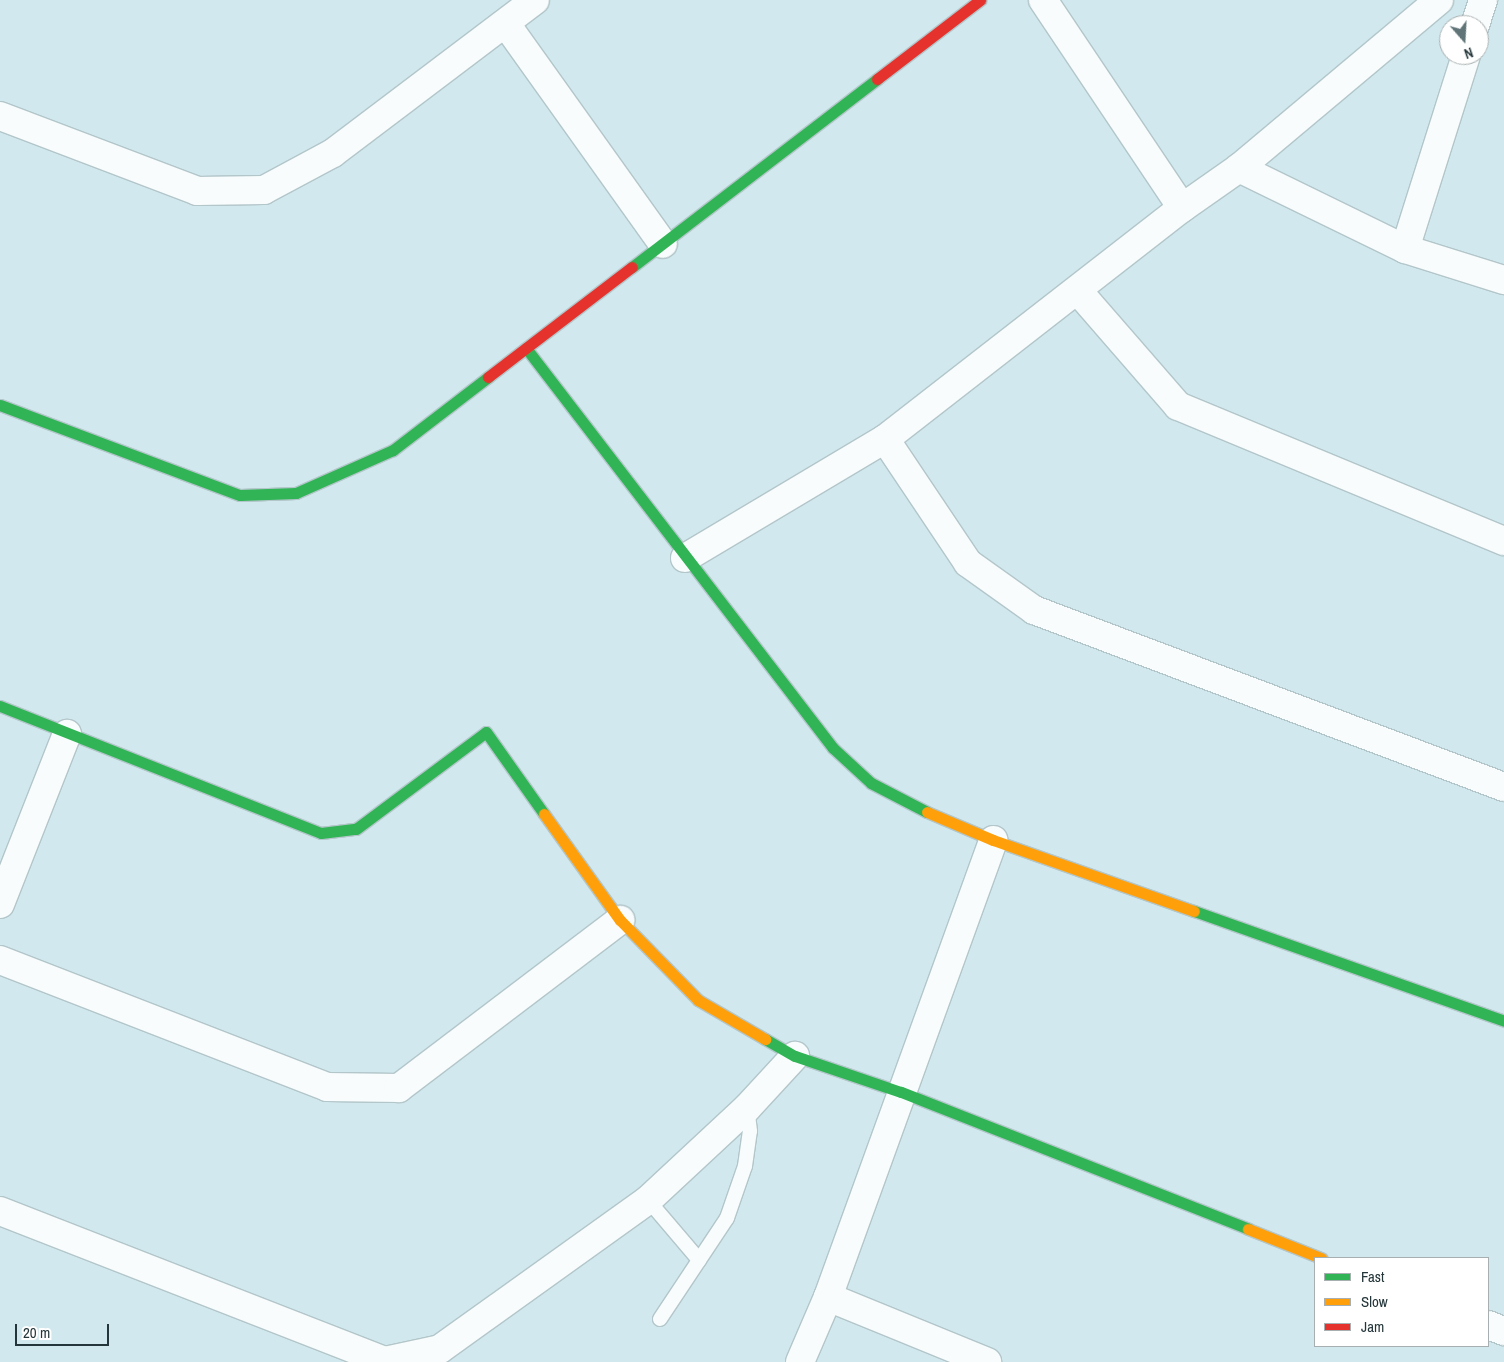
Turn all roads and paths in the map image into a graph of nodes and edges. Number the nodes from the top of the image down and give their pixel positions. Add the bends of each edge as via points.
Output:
1 (535, 0) edge
2 (980, 0) edge
3 (1043, 0) edge
4 (1439, 0) edge
5 (1483, 0) edge
6 (1479, 15) edge
7 (506, 24) junction
8 (1463, 65) edge
9 (0, 116) edge
10 (1239, 168) junction
11 (1182, 208) junction
12 (663, 244) junction
13 (1405, 249) junction
14 (1504, 280) edge
15 (1078, 291) junction
16 (526, 348) junction
17 (0, 405) edge
18 (885, 440) junction
19 (1504, 541) edge
20 (685, 558) junction
21 (0, 706) edge
22 (67, 734) junction
23 (1504, 787) edge
24 (993, 840) junction
25 (0, 904) edge
26 (620, 920) junction
27 (0, 960) edge
28 (1504, 1021) edge
29 (795, 1056) junction
30 (901, 1092) junction
31 (747, 1108) junction
32 (648, 1200) junction
33 (0, 1211) edge
34 (1318, 1257) edge
35 (699, 1260) junction
36 (828, 1297) junction
37 (660, 1319) dead end
38 (1489, 1324) edge
39 (1504, 1331) edge
40 (800, 1362) edge
41 (987, 1362) edge

1 - 7 street
2 - 12 street
3 - 11 street
4 - 10 street
5 - 6 street
7 - 9 street via 333,153 264,190 197,191
7 - 12 street
8 - 13 street
10 - 11 street
10 - 13 street
11 - 15 street
12 - 16 street
13 - 14 street
15 - 18 street
15 - 19 street via 1178,406
16 - 17 street via 393,450 296,493 240,494
16 - 20 street
18 - 20 street
18 - 23 street via 968,563 1034,610
20 - 24 street via 833,748 871,783 912,806
21 - 22 street
22 - 25 street
22 - 26 street via 321,833 356,829 486,732
24 - 28 street
24 - 30 street
26 - 27 street via 399,1088 327,1087
26 - 29 street via 698,1000
29 - 30 street
29 - 31 street
30 - 34 street
30 - 36 street
31 - 32 street
31 - 35 lane via 750,1131 745,1166 728,1218
32 - 33 street via 440,1349 385,1361
32 - 35 lane
35 - 37 lane
36 - 40 street
36 - 41 street
38 - 39 street

